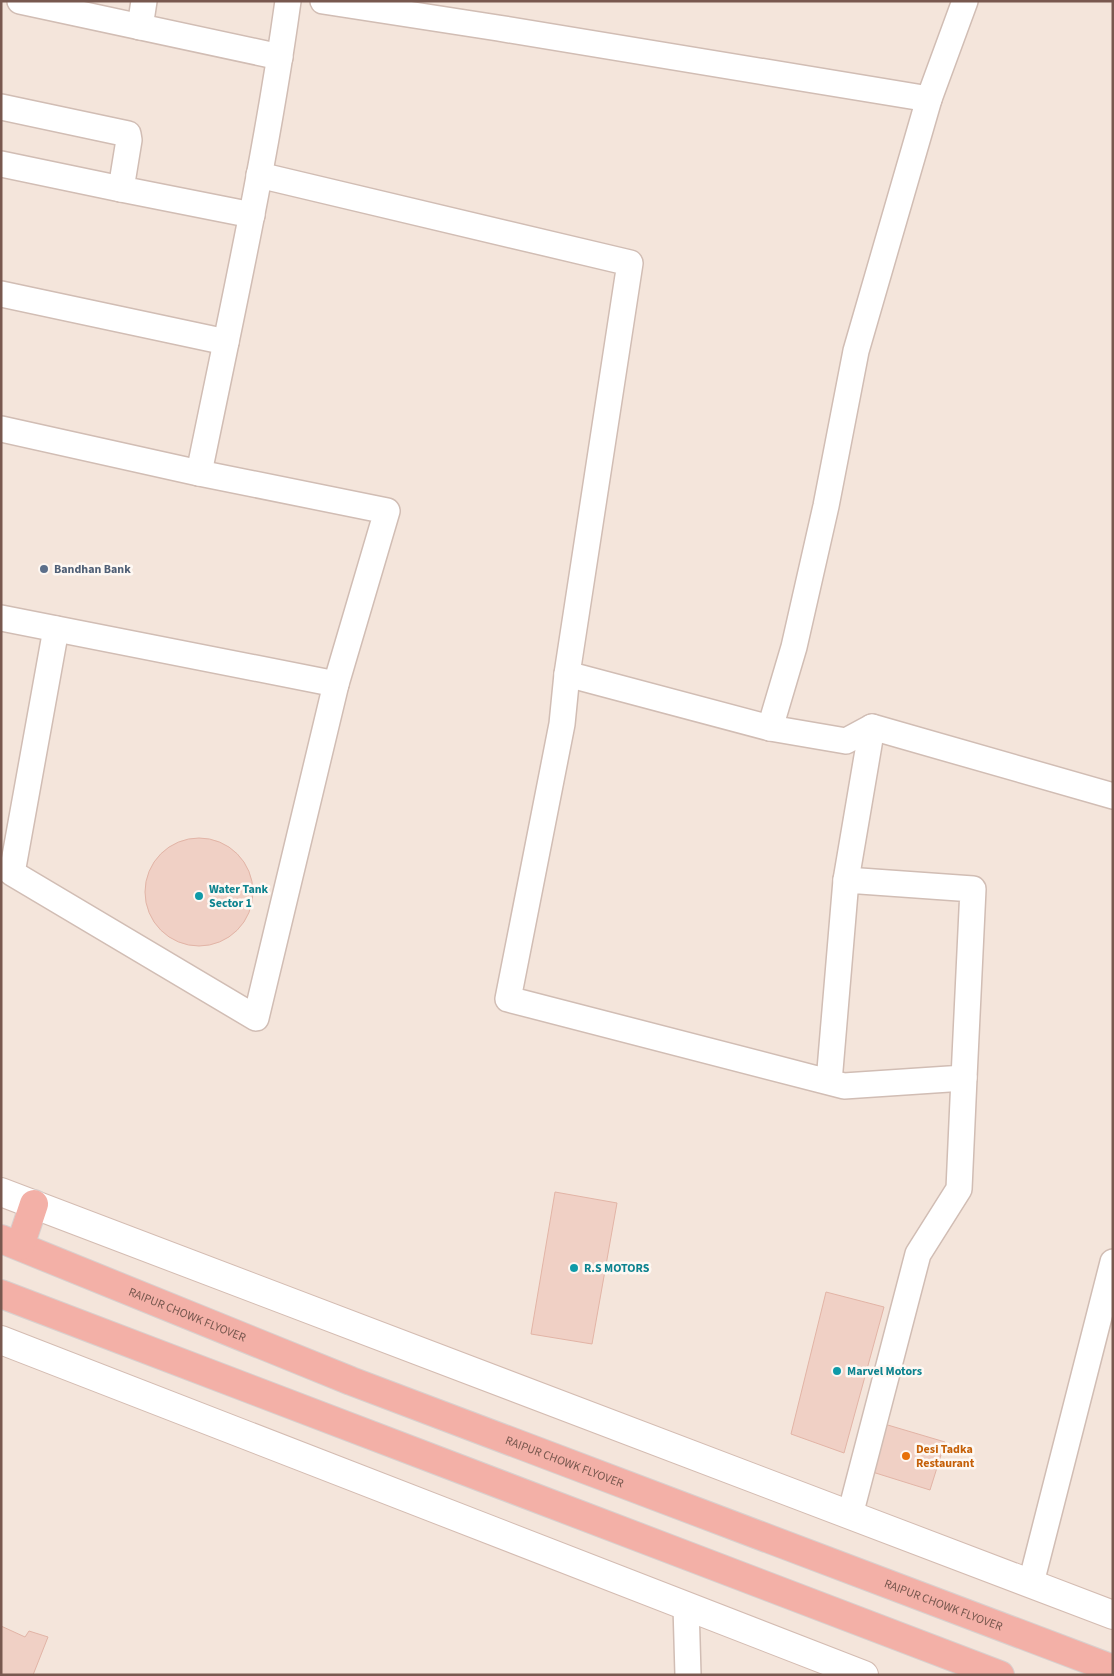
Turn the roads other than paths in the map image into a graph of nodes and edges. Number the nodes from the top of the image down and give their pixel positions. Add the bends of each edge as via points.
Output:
1 (20, 1) edge
2 (144, 1) edge
3 (288, 1) edge
4 (323, 1) edge
5 (965, 1) edge
6 (140, 27) junction
7 (280, 57) junction
8 (929, 99) junction
9 (1, 107) edge
10 (1, 164) edge
11 (259, 175) junction
12 (121, 189) junction
13 (252, 215) junction
14 (1, 294) edge
15 (226, 342) junction
16 (1, 430) edge
17 (199, 473) junction
18 (1, 618) edge
19 (56, 628) junction
20 (567, 674) junction
21 (336, 684) junction
22 (872, 727) junction
23 (770, 728) junction
24 (1113, 796) edge
25 (846, 880) junction
26 (964, 1078) junction
27 (829, 1082) junction
28 (1, 1192) edge
29 (34, 1204) junction
30 (10, 1243) edge
31 (1113, 1262) edge
32 (1, 1294) edge
33 (1108, 1304) edge
34 (1, 1340) edge
35 (850, 1515) junction
36 (1031, 1584) junction
37 (686, 1606) junction
38 (1113, 1615) edge
39 (1113, 1669) edge
40 (688, 1675) edge
41 (864, 1675) edge
42 (1000, 1675) edge

1 - 6 street
2 - 6 street
3 - 7 street
4 - 8 street
5 - 8 street
6 - 7 street
7 - 11 street
8 - 23 street via 856,351 794,647
9 - 12 street via 128,134
10 - 12 street
11 - 13 street
11 - 20 street via 630,263
12 - 13 street
13 - 15 street
14 - 15 street
15 - 17 street
16 - 17 street
17 - 21 street via 387,511
18 - 19 street
19 - 21 street
19 - 21 street via 12,873 256,1018
20 - 23 street
20 - 27 street via 562,724 508,999
22 - 23 street via 846,741
22 - 24 street
22 - 25 street
25 - 26 street via 973,889
25 - 27 street
26 - 27 street via 844,1086
26 - 35 street via 959,1189 918,1254
28 - 29 street
29 - 30 highway
29 - 35 street
30 - 39 highway, RAIPUR CHOWK FLYOVER via 352,1381
31 - 33 street
32 - 42 highway
33 - 36 street
34 - 37 street
35 - 36 street
36 - 38 street
37 - 40 street
37 - 41 street

